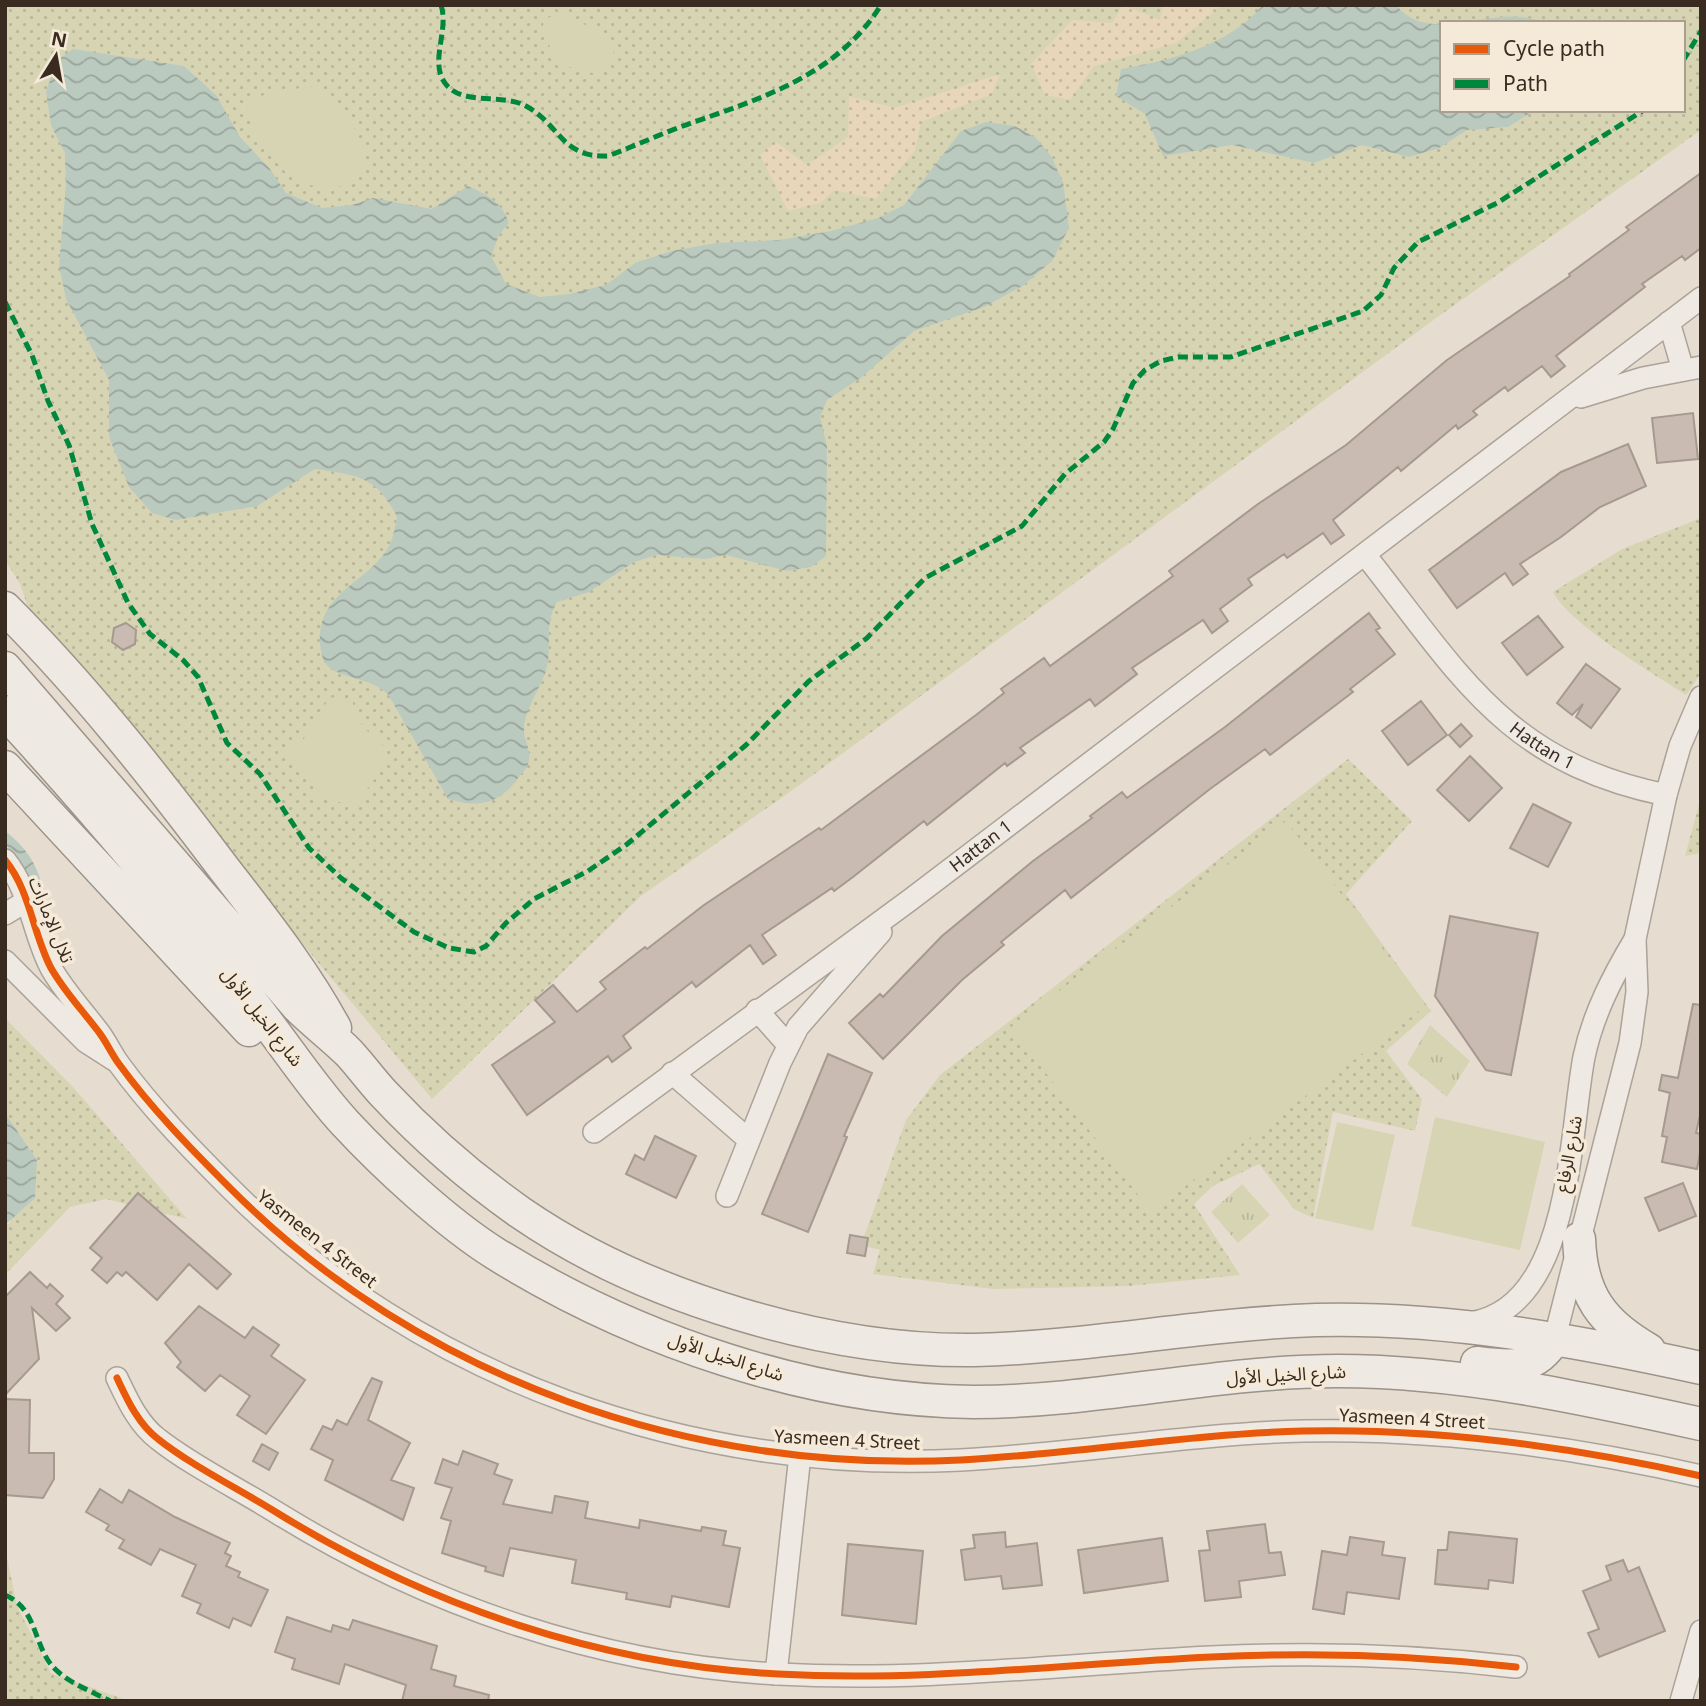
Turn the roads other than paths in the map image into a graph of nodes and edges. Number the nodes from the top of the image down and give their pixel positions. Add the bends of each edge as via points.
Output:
1 (1701, 298) edge
2 (1670, 322) junction
3 (1692, 369) edge
4 (1566, 402) junction
5 (1366, 556) junction
6 (6, 605) edge
7 (5, 668) edge
8 (1701, 697) edge
9 (5, 712) edge
10 (5, 767) edge
11 (1666, 795) junction
12 (5, 860) edge
13 (910, 900) junction
14 (26, 902) junction
15 (5, 914) edge
16 (1635, 939) junction
17 (6, 961) edge
18 (757, 1010) junction
19 (788, 1045) junction
20 (347, 1051) junction
21 (116, 1060) junction
22 (672, 1073) junction
23 (314, 1087) junction
24 (594, 1132) dead end
25 (749, 1140) junction
26 (727, 1196) dead end
27 (1579, 1240) junction
28 (1456, 1324) junction
29 (1555, 1337) junction
30 (1665, 1360) junction
31 (1701, 1368) edge
32 (1385, 1373) junction
33 (117, 1378) dead end
34 (1701, 1424) edge
35 (800, 1455) junction
36 (1701, 1476) edge
37 (1701, 1631) edge
38 (1516, 1667) dead end
39 (776, 1674) junction
40 (1681, 1701) edge

1 - 2 street, Hattan 1
2 - 3 street
2 - 4 street, Hattan 1
3 - 4 street, Hattan 1 via 1643,378
4 - 5 street, Hattan 1
5 - 11 street, Hattan 1 via 1482,701 1513,729 1585,772
5 - 13 street, Hattan 1
6 - 20 main road via 206,844 295,962
7 - 20 main road, شارع الخيل الأول via 298,1007
8 - 11 street, شارع الرفاع
9 - 23 main road, شارع الخيل الأول via 230,975
10 - 23 main road via 261,1042
11 - 16 street, شارع الرفاع
12 - 14 street, تلال الإمارات
13 - 18 street, Hattan 1
13 - 19 street via 810,1010
14 - 15 street
14 - 21 street, تلال الإمارات via 50,966
16 - 27 street, شارع الرفاع via 1637,992 1630,1043
16 - 28 street, شارع الرفاع via 1609,985 1591,1032 1576,1130 1544,1264 1512,1306 1494,1316
17 - 21 street via 86,1042
18 - 19 street
18 - 22 street, Hattan 1
19 - 25 street
20 - 28 main road, شارع الخيل الأول via 445,1155 524,1214 610,1263 700,1301 791,1328 877,1345 973,1350 1320,1320
21 - 35 street, Yasmeen 4 Street via 172,1129 234,1193 301,1251 397,1320 500,1376 610,1418 724,1447
22 - 24 street, Hattan 1
22 - 25 street
23 - 32 main road, شارع الخيل الأول via 412,1188 494,1253 685,1347 781,1376 876,1395 970,1402 1063,1399 1249,1375
25 - 26 street
27 - 29 street, شارع الرفاع
27 - 30 main road via 1584,1279 1602,1314 1630,1339
28 - 29 main road, شارع الخيل الأول
29 - 30 main road, شارع الخيل الأول
29 - 32 main road via 1541,1357 1517,1367 1427,1357
30 - 31 main road, شارع الخيل الأول
32 - 34 main road, شارع الخيل الأول via 1523,1389
33 - 39 street via 132,1410 156,1438 337,1550 420,1589 506,1622 595,1647 685,1664
35 - 36 street, Yasmeen 4 Street via 956,1460 1214,1436 1387,1431 1560,1447
35 - 39 street
37 - 40 street
38 - 39 street via 1418,1659 1242,1656 925,1675

